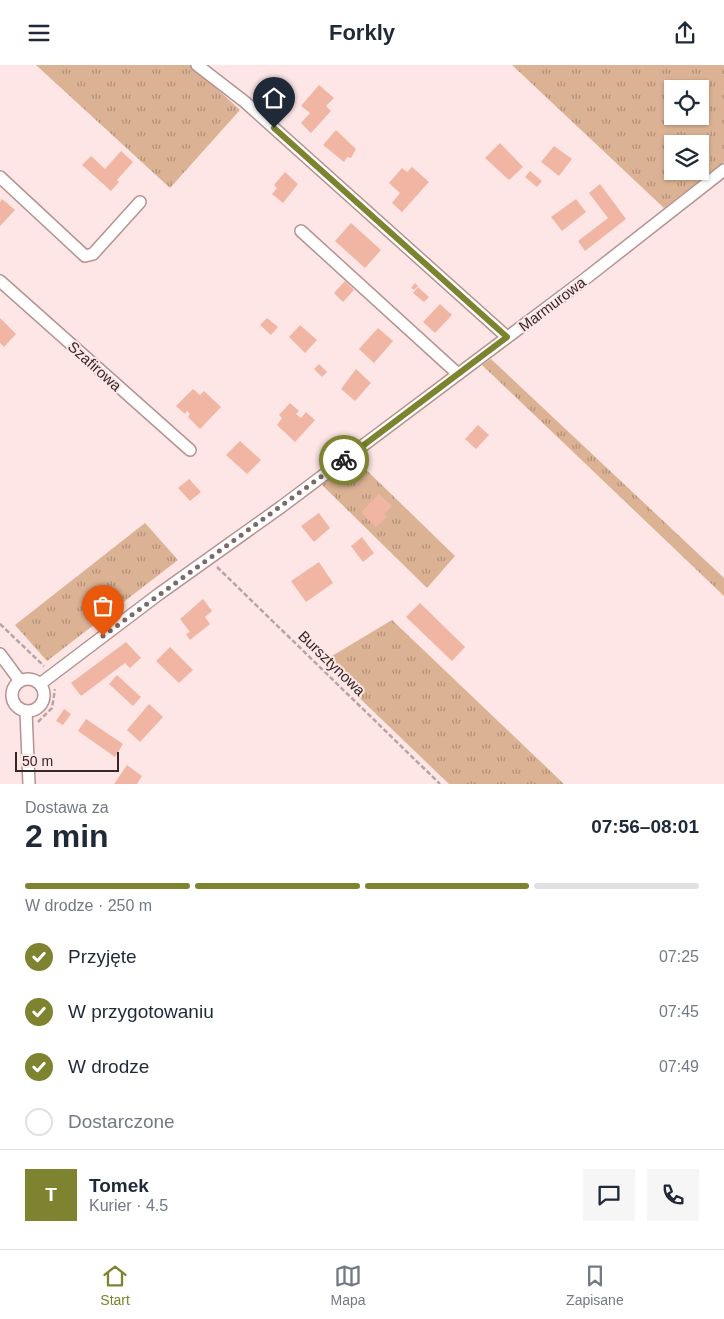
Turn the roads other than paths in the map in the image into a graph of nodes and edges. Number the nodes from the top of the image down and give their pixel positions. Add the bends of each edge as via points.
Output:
1 (197, 65) edge
2 (724, 170) edge
3 (0, 177) edge
4 (140, 202) dead end
5 (301, 231) dead end
6 (0, 281) edge
7 (507, 337) junction
8 (458, 374) junction
9 (190, 450) dead end
10 (0, 654) edge
11 (20, 681) junction
12 (40, 684) junction
13 (26, 711) junction
14 (29, 784) edge

1 - 7 street via 245,102
2 - 7 street, Marmurowa
3 - 4 street via 85,256 93,254
5 - 8 street
6 - 9 street, Szafirowa
7 - 8 street, Marmurowa
8 - 12 street, Marmurowa
10 - 11 street
11 - 12 street via 31,679
11 - 13 street via 13,690 13,700
12 - 13 street via 44,694 42,705
13 - 14 street

